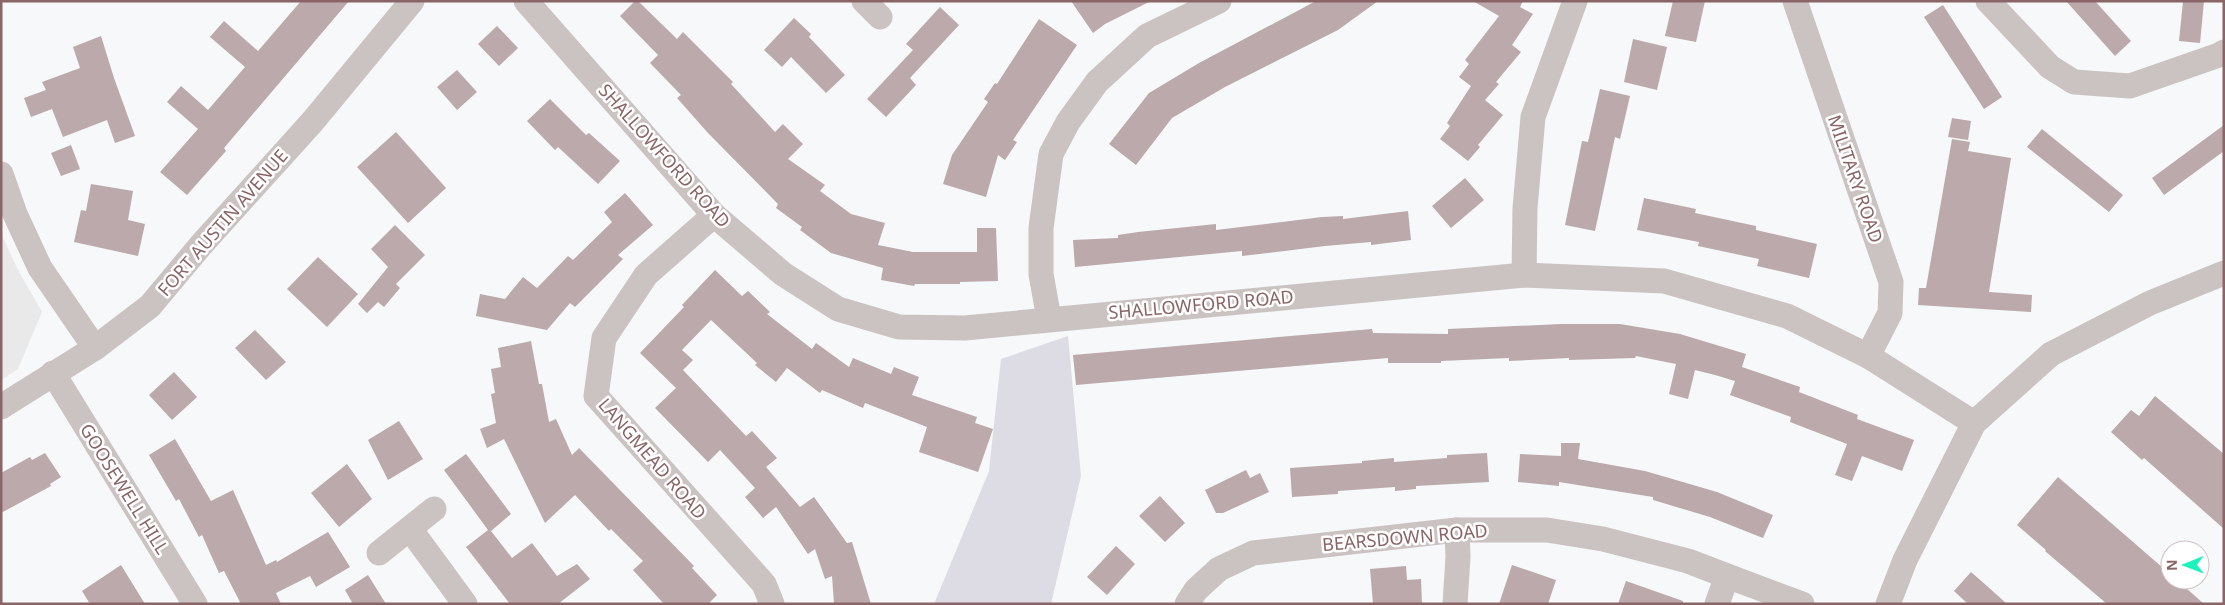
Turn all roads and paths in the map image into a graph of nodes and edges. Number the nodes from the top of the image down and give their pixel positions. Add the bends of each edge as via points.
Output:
1 (412, 1) edge
2 (526, 1) edge
3 (1219, 1) edge
4 (1575, 1) edge
5 (1795, 1) edge
6 (1988, 1) edge
7 (2224, 52) edge
8 (1, 174) edge
9 (714, 215) junction
10 (2224, 273) edge
11 (1524, 275) junction
12 (1049, 319) junction
13 (95, 348) junction
14 (1868, 356) junction
15 (53, 373) junction
16 (1, 407) edge
17 (1974, 423) junction
18 (434, 509) dead end
19 (410, 529) junction
20 (1457, 530) junction
21 (379, 553) dead end
22 (1727, 576) junction
23 (195, 604) edge
24 (465, 604) edge
25 (772, 604) edge
26 (1187, 604) edge
27 (1455, 604) edge
28 (1717, 604) edge
29 (1802, 604) edge
30 (1888, 604) edge

1 - 13 street, FORT AUSTIN AVENUE via 313,121 150,306
2 - 9 street, SHALLOWFORD ROAD
3 - 12 street via 1147,36 1097,82 1068,122 1051,154 1040,228 1041,274
4 - 11 street via 1533,117 1525,208
5 - 14 street, MILITARY ROAD via 1891,282 1890,313
6 - 7 street via 2050,68 2074,82 2130,86
8 - 13 street via 40,268
9 - 12 street, SHALLOWFORD ROAD via 783,274 838,309 899,326 965,328
9 - 25 street, LANGMEAD ROAD via 646,275 604,338 596,396 764,584
10 - 17 street via 2150,302 2051,354
11 - 12 street, SHALLOWFORD ROAD
11 - 14 street, SHALLOWFORD ROAD via 1664,281 1787,316
13 - 15 street, FORT AUSTIN AVENUE
14 - 17 street, SHALLOWFORD ROAD
15 - 16 street, FORT AUSTIN AVENUE
15 - 23 street, GOOSEWELL HILL
17 - 30 street via 1905,560
18 - 19 street
19 - 21 street
19 - 24 street
20 - 22 street, BEARSDOWN ROAD via 1547,530 1603,539 1688,561
20 - 26 street, BEARSDOWN ROAD via 1253,552 1219,569 1196,590
20 - 27 street
22 - 28 street
22 - 29 street, BEARSDOWN ROAD

